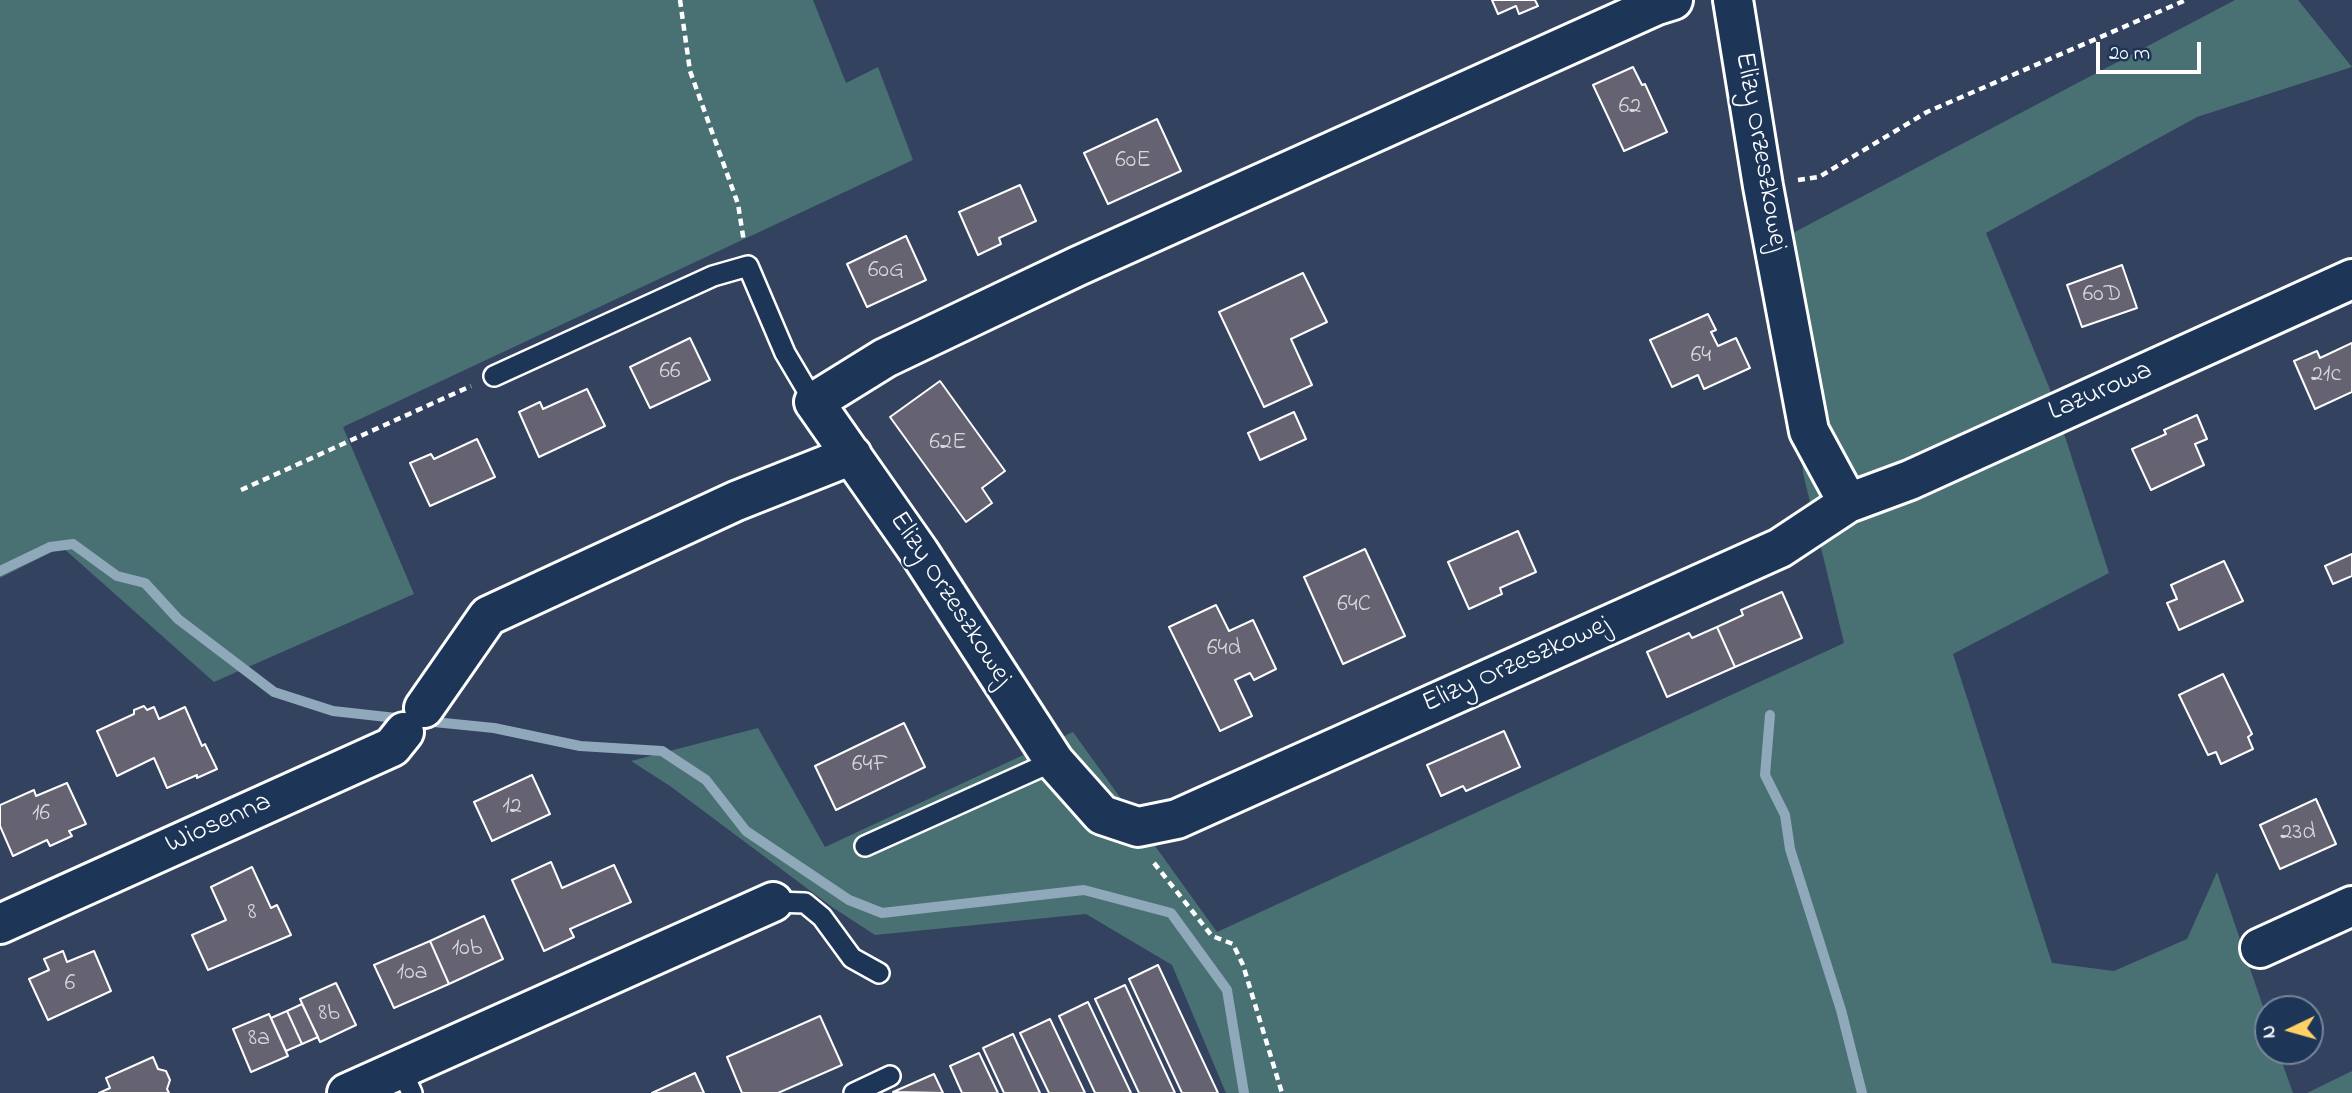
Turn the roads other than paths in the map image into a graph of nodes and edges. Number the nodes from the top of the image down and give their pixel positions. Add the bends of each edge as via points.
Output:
1 (1673, 0) edge
2 (1733, 0) edge
3 (2352, 279) edge
4 (494, 376) road end
5 (814, 402) junction
6 (852, 455) junction
7 (1848, 503) junction
8 (1054, 761) junction
9 (865, 846) dead end
10 (773, 902) joint
11 (2352, 905) edge
12 (0, 924) edge
13 (2260, 948) dead end
14 (879, 973) dead end
15 (890, 1076) dead end
16 (407, 1081) edge
17 (348, 1093) edge
18 (854, 1093) edge

1 - 5 street via 1077,266 885,358
2 - 7 street, Elizy Orzeszkowej via 1809,431
3 - 7 street, Lazurowa via 1910,480
4 - 5 lane via 713,276 748,266 785,353
5 - 6 street, Elizy Orzeszkowej
6 - 8 street, Elizy Orzeszkowej
6 - 12 street, Wiosenna via 736,501 488,616 392,747
7 - 8 street, Elizy Orzeszkowej via 1780,548 1177,819 1138,827 1102,815
8 - 9 lane
10 - 14 lane via 805,902 852,958
10 - 16 street
11 - 13 street
15 - 18 lane
16 - 17 street

